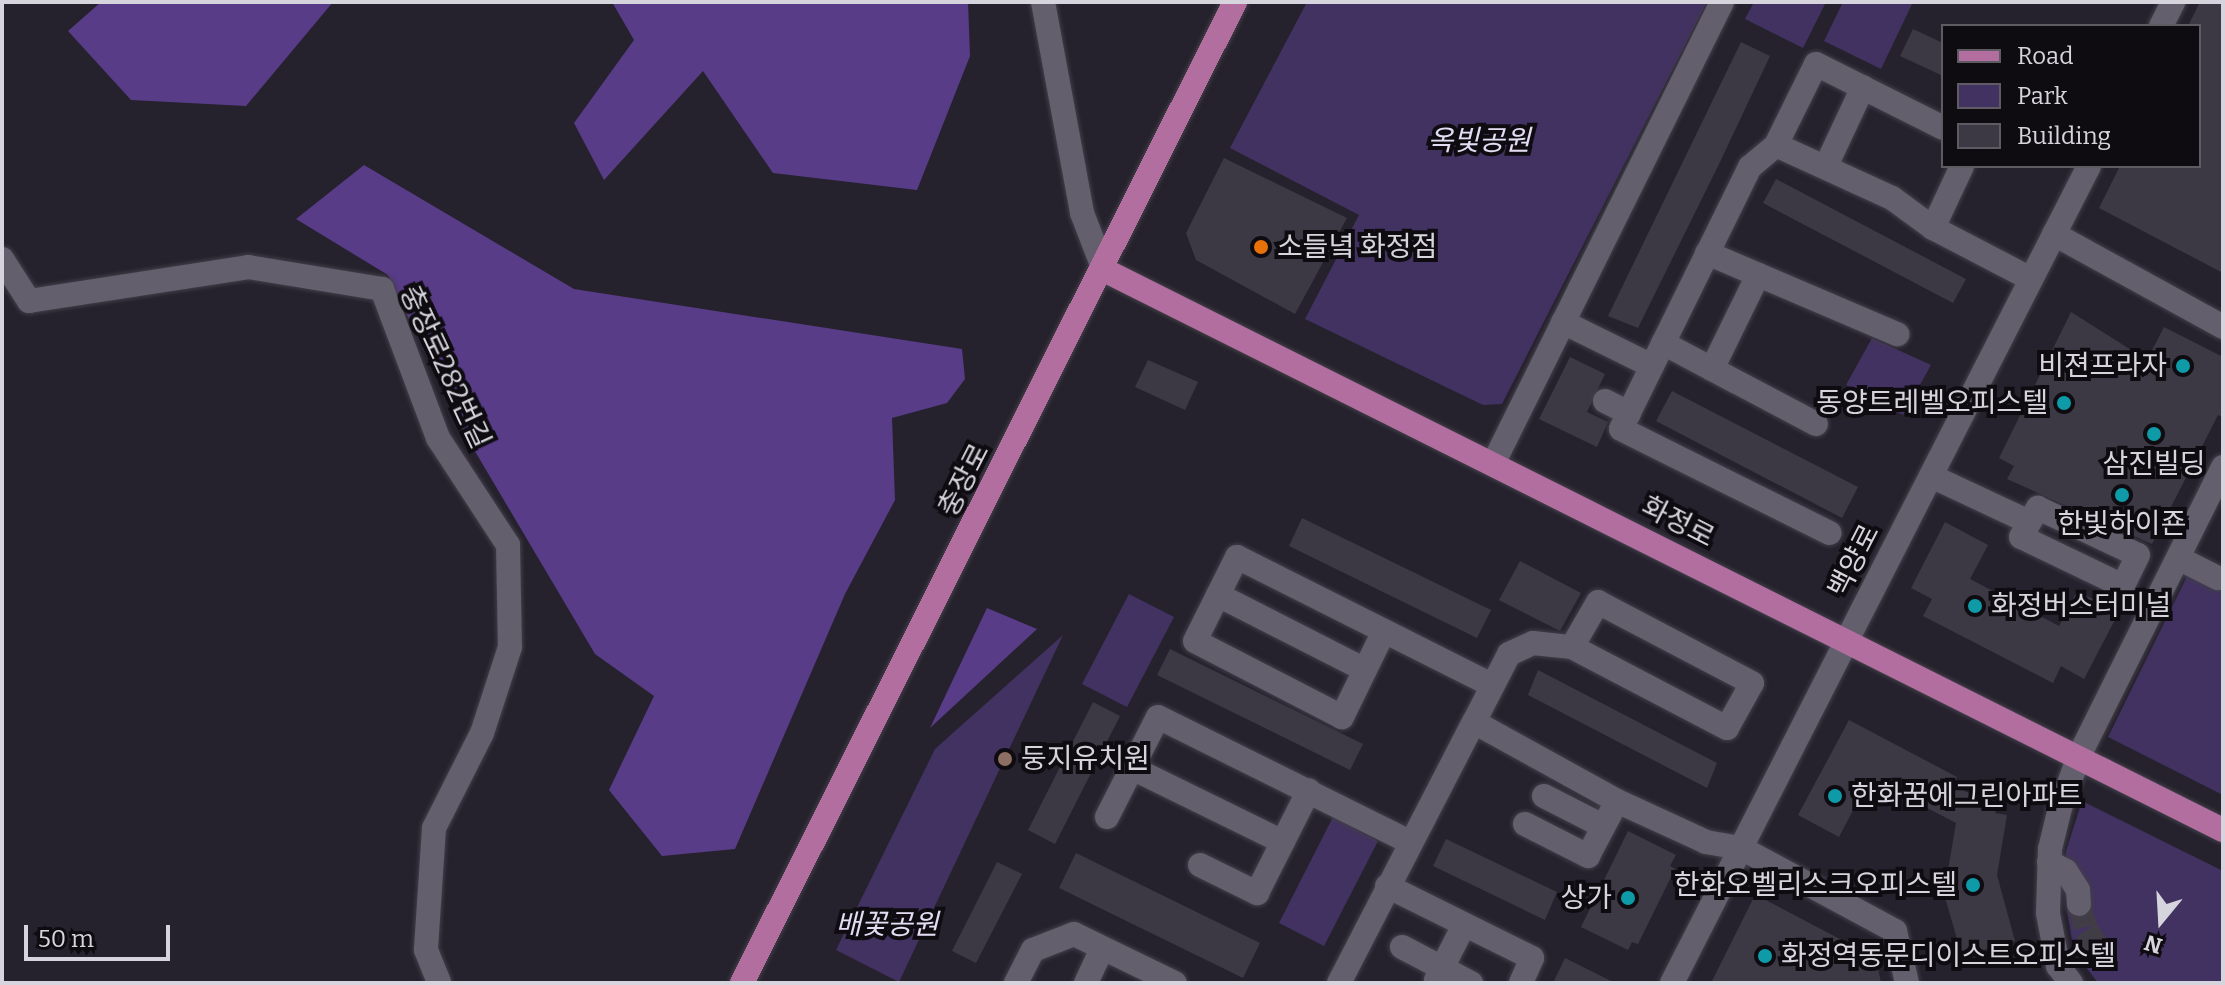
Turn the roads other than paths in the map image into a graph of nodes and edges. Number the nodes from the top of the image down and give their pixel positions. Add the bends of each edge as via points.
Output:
1 (1043, 2) edge
2 (1235, 2) edge
3 (1722, 2) edge
4 (2173, 2) edge
5 (2162, 24) edge
6 (1863, 87) junction
7 (1941, 127) edge
8 (1776, 145) junction
9 (1826, 166) junction
10 (1961, 168) edge
11 (2088, 168) edge
12 (1933, 228) junction
13 (2054, 234) junction
14 (1707, 253) junction
15 (2, 259) edge
16 (1104, 270) junction
17 (1758, 275) junction
18 (2031, 279) junction
19 (1563, 322) junction
20 (2223, 327) edge
21 (1897, 334) dead end
22 (1663, 343) junction
23 (1652, 366) junction
24 (1712, 369) junction
25 (1605, 401) dead end
26 (1629, 413) junction
27 (1816, 424) dead end
28 (1494, 462) junction
29 (2223, 467) edge
30 (1931, 476) junction
31 (2029, 522) dead end
32 (1830, 533) dead end
33 (2178, 558) junction
34 (2218, 578) dead end
35 (1218, 595) junction
36 (1384, 631) junction
37 (1847, 641) junction
38 (1572, 647) junction
39 (1365, 670) junction
40 (1492, 685) junction
41 (1474, 722) junction
42 (2079, 756) junction
43 (1132, 768) junction
44 (1309, 790) junction
45 (1544, 796) dead end
46 (1617, 801) junction
47 (1107, 817) dead end
48 (1525, 824) dead end
49 (1603, 826) junction
50 (2223, 830) edge
51 (1283, 842) junction
52 (1410, 842) junction
53 (1741, 848) junction
54 (2049, 862) junction
55 (1200, 865) dead end
56 (1387, 886) junction
57 (2079, 904) tunnel mouth
58 (1464, 925) junction
59 (1402, 947) dead end
60 (1102, 948) junction
61 (1438, 976) edge
62 (439, 983) edge
63 (742, 983) edge
64 (1016, 983) edge
65 (1086, 983) edge
66 (1175, 983) edge
67 (1339, 983) edge
68 (1471, 983) edge
69 (1521, 983) edge
70 (1672, 983) edge
71 (1907, 983) edge
72 (2071, 983) edge

1 - 16 street via 1082,213
2 - 16 main road, 충장로
3 - 19 street
4 - 5 street
6 - 7 street
6 - 8 street via 1816,64
6 - 9 street
8 - 9 street
8 - 14 street via 1750,167
9 - 12 street via 1892,198
10 - 12 street
11 - 13 street, 백양로
12 - 18 street
13 - 18 street, 백양로
13 - 20 street
14 - 17 street
14 - 22 street
15 - 62 street, 충장로282번길 via 29,301 248,267 382,289 438,438 508,545 510,647 482,733 434,828 426,950
16 - 28 main road, 화정로
16 - 63 main road, 충장로
17 - 21 street
17 - 24 street
18 - 30 street, 백양로
19 - 23 street
19 - 28 street
22 - 23 street
22 - 24 street
23 - 26 street
24 - 27 street
25 - 26 street
26 - 32 street via 1621,429
28 - 37 main road, 화정로
29 - 33 street
30 - 31 street
30 - 37 street, 백양로
33 - 34 street
33 - 42 street
35 - 36 street via 1237,557
35 - 39 street
35 - 39 street via 1195,641 1342,717
36 - 39 street
36 - 40 street
37 - 42 main road, 화정로
37 - 53 street, 백양로
38 - 38 street via 1727,728 1752,683 1598,602
38 - 40 street via 1533,643 1509,654
40 - 41 street
41 - 46 street
41 - 52 street
42 - 50 main road, 화정로
42 - 54 street
43 - 44 street via 1158,717
43 - 47 street
43 - 51 street
44 - 51 street
44 - 52 street
45 - 49 street
46 - 49 street
46 - 53 street via 1706,842
48 - 49 street via 1588,856
51 - 55 street via 1257,893
52 - 56 street
53 - 70 street, 백양로
53 - 71 street via 1895,931
54 - 57 street via 2066,871 2078,890
54 - 72 street via 2051,939 2058,966
56 - 58 street
56 - 67 street
58 - 61 street
58 - 69 street via 1532,958
59 - 61 street
60 - 64 street via 1074,934 1033,950
60 - 65 street
60 - 66 street
61 - 68 street

